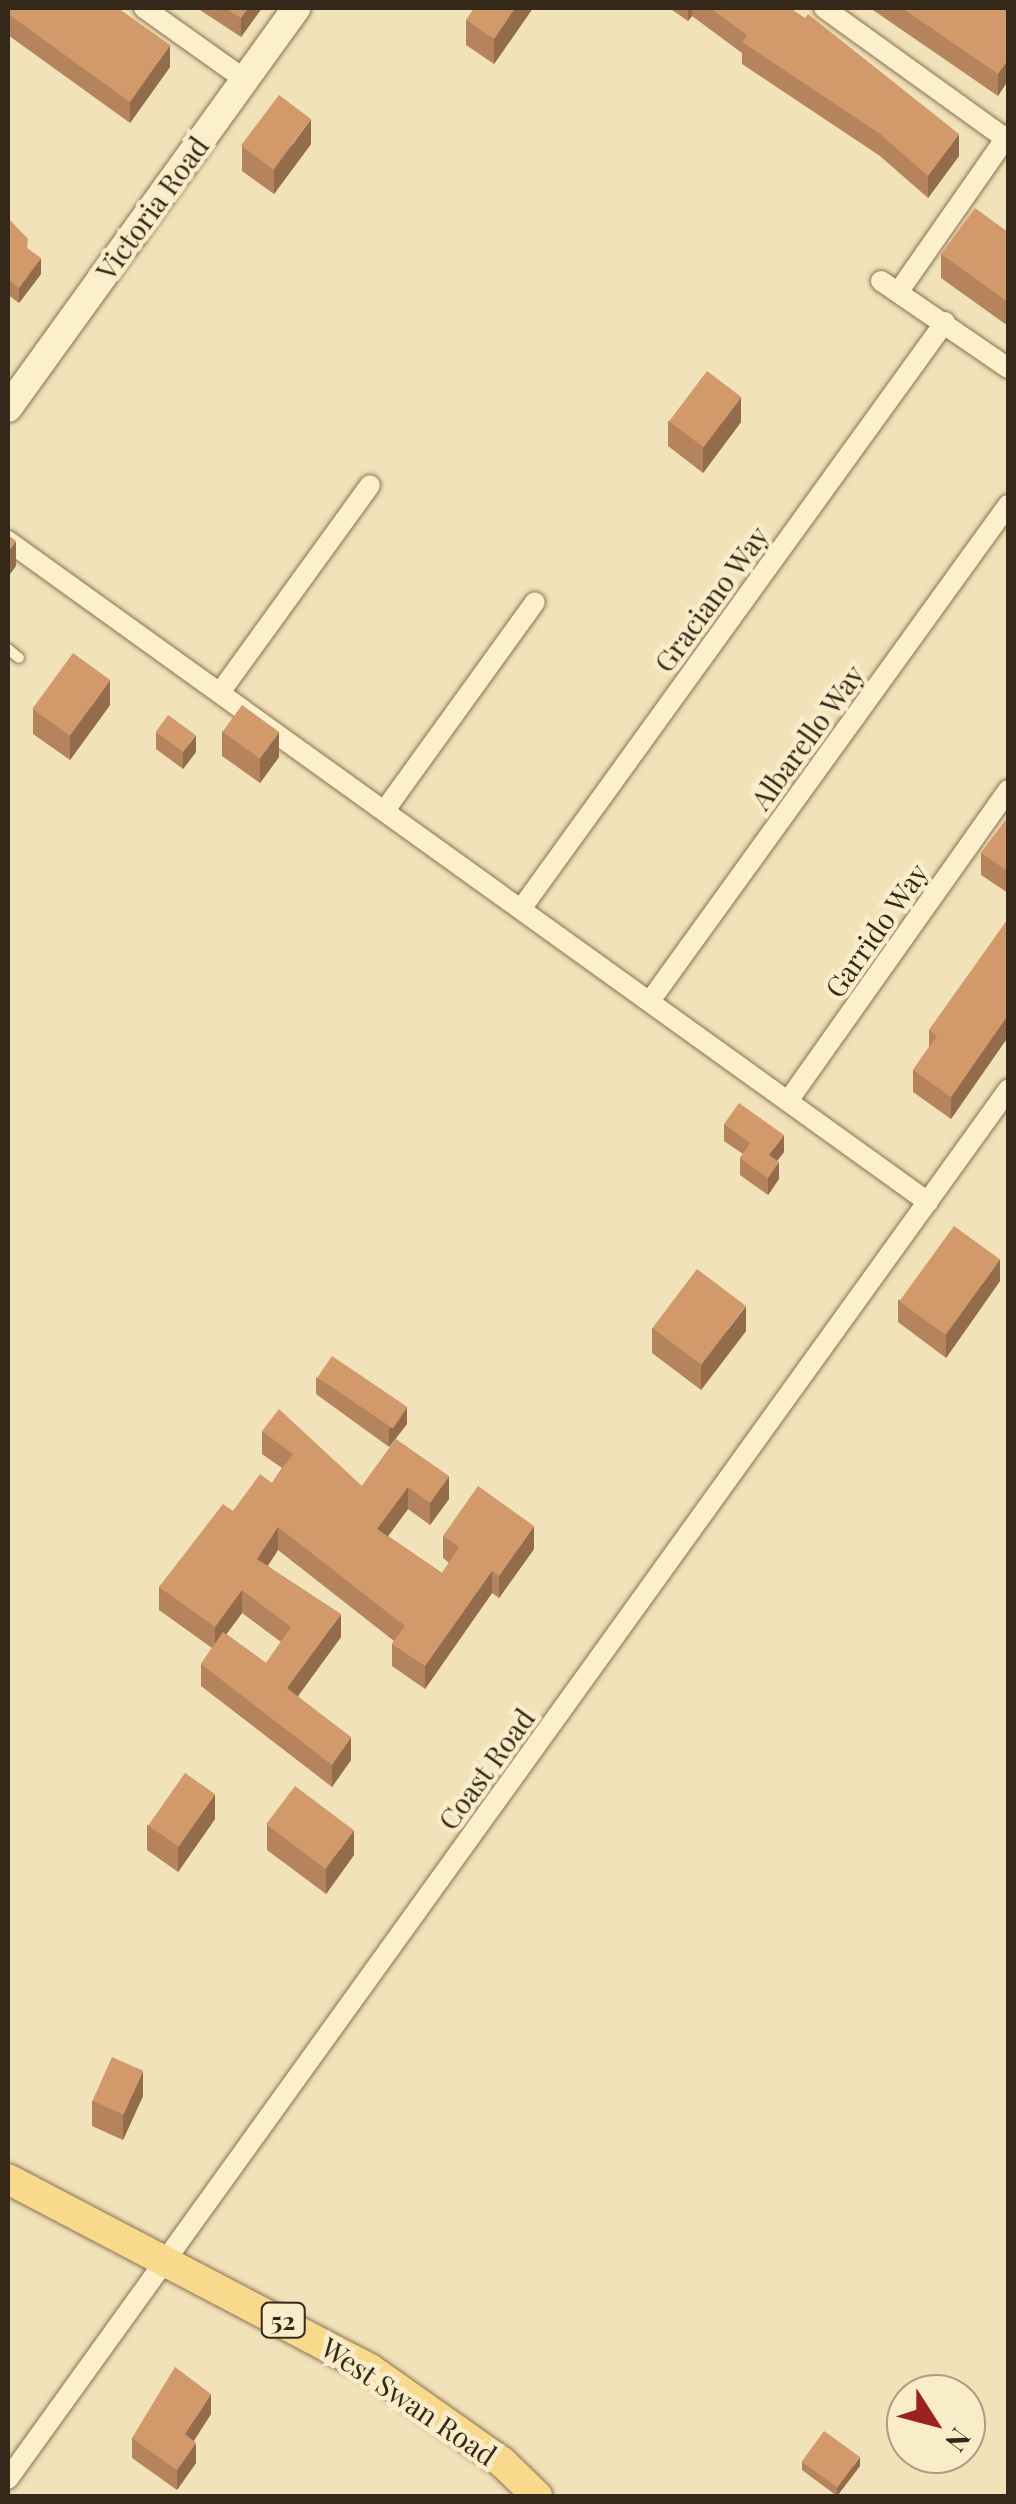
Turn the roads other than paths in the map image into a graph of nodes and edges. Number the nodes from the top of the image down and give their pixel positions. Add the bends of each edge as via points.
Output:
1 (144, 8) edge
2 (297, 8) edge
3 (824, 8) edge
4 (244, 79) junction
5 (1005, 146) edge
6 (945, 322) junction
7 (1008, 368) edge
8 (8, 408) edge
9 (370, 485) dead end
10 (1008, 505) edge
11 (8, 541) edge
12 (535, 602) dead end
13 (8, 649) edge
14 (19, 658) dead end
15 (221, 692) junction
16 (1008, 790) edge
17 (385, 810) junction
18 (522, 909) junction
19 (650, 1001) junction
20 (1008, 1090) edge
21 (788, 1101) junction
22 (928, 1202) junction
23 (8, 2179) edge
24 (166, 2260) junction
25 (8, 2479) edge
26 (536, 2496) edge

1 - 4 street
2 - 4 street, Victoria Road
3 - 5 street
4 - 8 street, Victoria Road
5 - 6 street via 890,286
6 - 7 street
6 - 18 street, Graciano Way
9 - 15 street
10 - 19 street, Albarello Way
11 - 15 street
12 - 17 street
13 - 14 lane
15 - 17 street
16 - 21 street, Garrido Way
17 - 18 street
18 - 19 street
19 - 21 street
20 - 22 street, Coast Road
21 - 22 street
22 - 24 street, Coast Road
23 - 24 main road, West Swan Road / 52
24 - 25 street, Coast Road
24 - 26 main road, West Swan Road / 52 via 408,2393 502,2462

